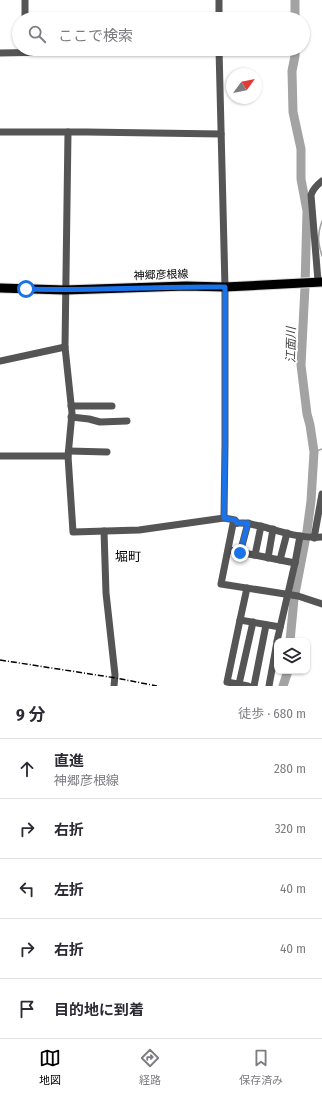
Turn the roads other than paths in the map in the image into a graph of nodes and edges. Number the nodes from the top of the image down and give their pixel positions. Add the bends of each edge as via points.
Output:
1 (25, 0) edge
2 (218, 0) edge
3 (25, 12) edge
4 (219, 12) edge
5 (12, 52) edge
6 (0, 53) edge
7 (219, 56) edge
8 (0, 132) edge
9 (68, 132) junction
10 (221, 134) junction
11 (322, 181) edge
12 (320, 281) edge
13 (225, 287) junction
14 (0, 288) edge
15 (65, 290) junction
16 (65, 347) junction
17 (0, 361) edge
18 (71, 406) junction
19 (112, 406) dead end
20 (71, 417) junction
21 (127, 421) dead end
22 (106, 452) dead end
23 (69, 454) junction
24 (0, 456) edge
25 (322, 494) edge
26 (224, 518) junction
27 (237, 523) junction
28 (248, 523) junction
29 (261, 526) junction
30 (273, 529) junction
31 (104, 531) junction
32 (287, 533) junction
33 (306, 537) junction
34 (322, 537) edge
35 (229, 550) junction
36 (240, 553) junction
37 (255, 555) junction
38 (268, 558) junction
39 (280, 560) junction
40 (295, 563) junction
41 (247, 588) junction
42 (292, 595) junction
43 (322, 604) edge
44 (240, 620) junction
45 (253, 622) junction
46 (266, 625) junction
47 (280, 627) junction
48 (278, 638) edge
49 (274, 658) edge
50 (240, 684) junction
51 (114, 686) edge
52 (248, 686) edge
53 (254, 686) edge
54 (269, 686) edge

1 - 3 street
2 - 4 street
5 - 6 street
7 - 10 street
8 - 9 street
9 - 10 street
9 - 15 street
10 - 13 street
11 - 12 street via 311,195
12 - 13 main road, 神郷彦根線
13 - 15 main road, 神郷彦根線
13 - 26 street
14 - 15 main road, 神郷彦根線
15 - 16 street
16 - 17 street
16 - 18 street
18 - 19 street
18 - 20 street
20 - 21 street via 100,422
20 - 23 street
22 - 23 street
23 - 24 street
23 - 31 street via 73,532
25 - 33 street
26 - 27 street via 235,520
26 - 31 street via 138,530
27 - 28 street
27 - 35 street via 233,524
28 - 29 street
28 - 36 street
29 - 30 street
29 - 37 street
30 - 32 street
30 - 38 street
31 - 51 street
32 - 33 street
32 - 39 street
33 - 34 street
33 - 40 street
35 - 36 street
35 - 41 street via 221,584
36 - 37 street
37 - 38 street
38 - 39 street
39 - 40 street
40 - 42 street
41 - 42 street
41 - 44 street
42 - 43 street
42 - 47 street
44 - 45 street
44 - 50 street via 227,682
45 - 46 street
45 - 50 street
46 - 47 street
46 - 53 street
47 - 48 street
49 - 54 street
50 - 52 street

